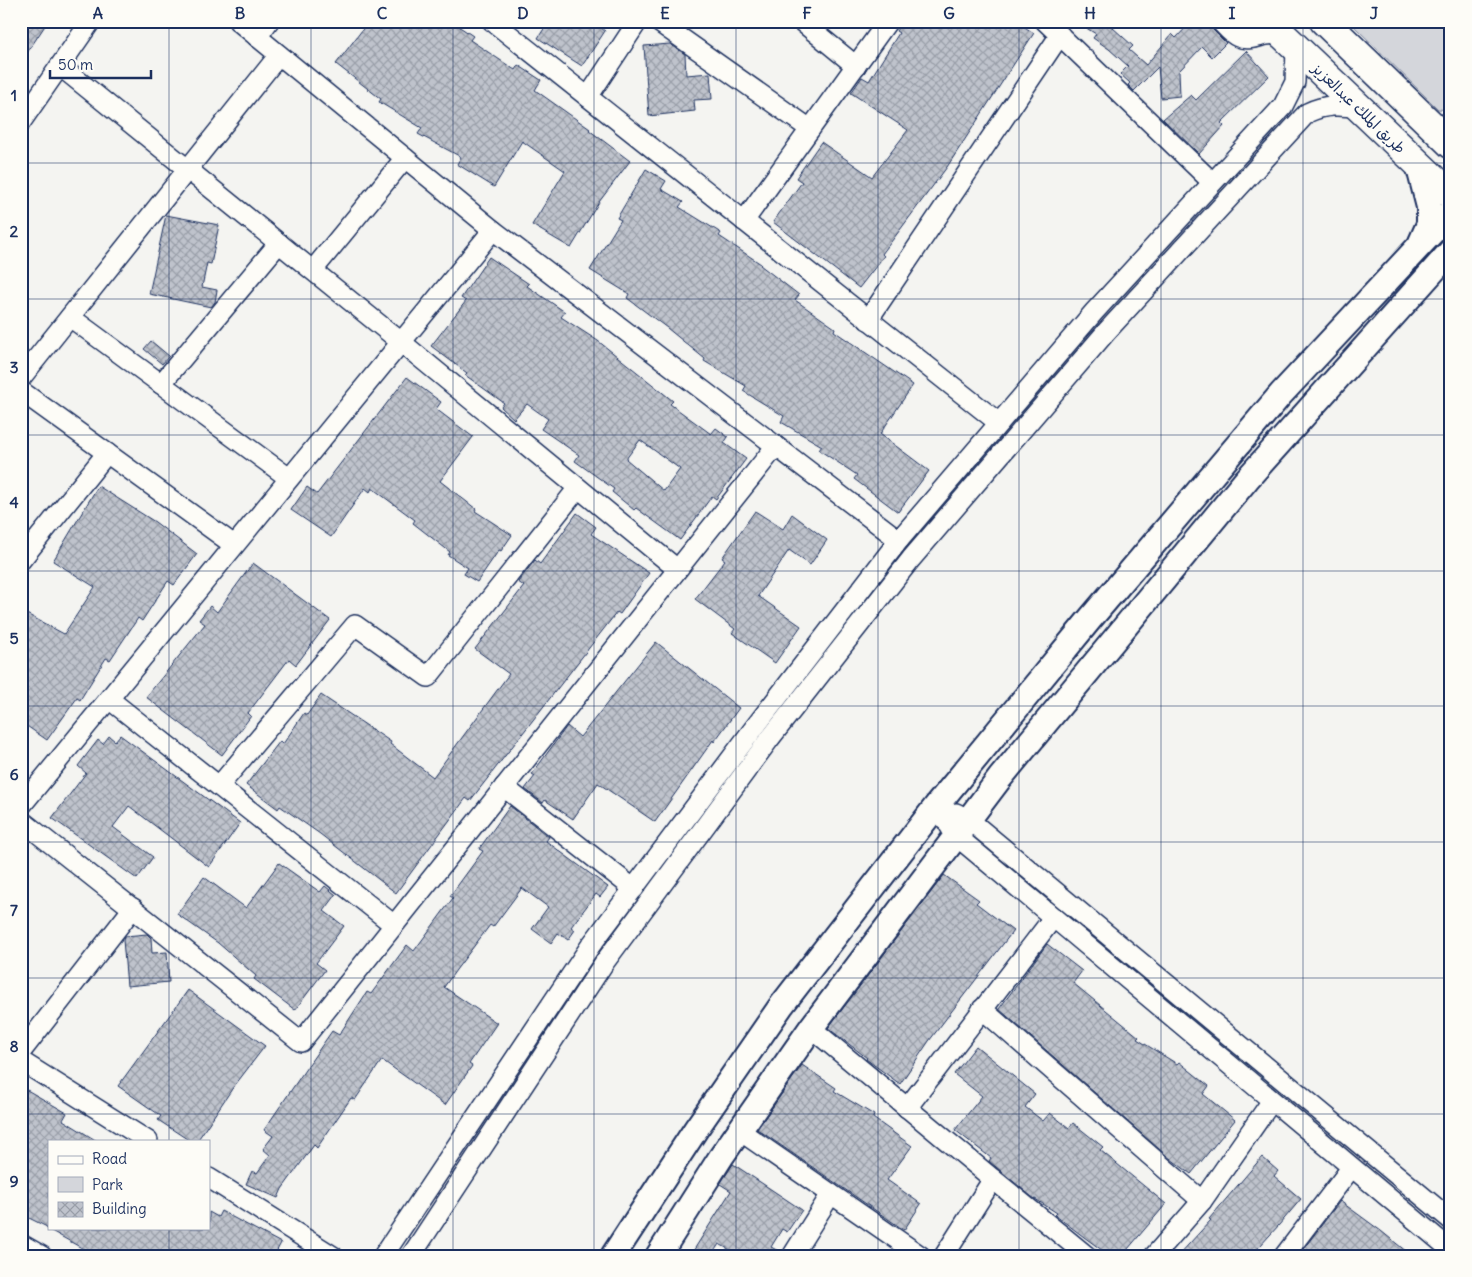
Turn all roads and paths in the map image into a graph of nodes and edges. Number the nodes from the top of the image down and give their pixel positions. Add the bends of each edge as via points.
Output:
1 (91, 21) edge
2 (238, 21) edge
3 (269, 21) edge
4 (492, 21) edge
5 (638, 21) edge
6 (657, 21) edge
7 (801, 21) edge
8 (888, 21) edge
9 (1045, 21) edge
10 (1220, 21) edge
11 (1324, 21) edge
12 (1060, 35) junction
13 (1283, 36) edge
14 (257, 37) junction
15 (279, 55) junction
16 (60, 66) junction
17 (856, 66) junction
18 (588, 97) junction
19 (1360, 108) junction
20 (21, 122) edge
21 (810, 129) junction
22 (1446, 136) edge
23 (405, 158) junction
24 (1418, 164) junction
25 (188, 169) junction
26 (1212, 182) junction
27 (1451, 195) edge
28 (1451, 212) edge
29 (744, 221) junction
30 (494, 230) junction
31 (279, 243) junction
32 (1419, 245) junction
33 (1447, 257) edge
34 (313, 270) junction
35 (70, 317) junction
36 (868, 320) junction
37 (401, 342) junction
38 (21, 378) edge
39 (161, 384) junction
40 (21, 391) edge
41 (999, 424) junction
42 (776, 446) junction
43 (107, 453) junction
44 (289, 478) junction
45 (578, 488) junction
46 (899, 540) junction
47 (234, 545) junction
48 (21, 560) edge
49 (677, 569) junction
50 (109, 698) junction
51 (219, 786) junction
52 (504, 787) junction
53 (937, 805) junction
54 (21, 806) edge
55 (21, 820) edge
56 (962, 827) junction
57 (634, 888) junction
58 (133, 908) junction
59 (1053, 918) junction
60 (394, 924) junction
61 (982, 1009) junction
62 (811, 1028) junction
63 (21, 1052) edge
64 (21, 1062) edge
65 (1271, 1102) junction
66 (907, 1108) junction
67 (740, 1131) junction
68 (146, 1140) edge
69 (1351, 1168) junction
70 (210, 1179) edge
71 (993, 1179) junction
72 (830, 1194) junction
73 (1202, 1201) junction
74 (1451, 1220) edge
75 (21, 1244) edge
76 (1451, 1250) edge
77 (42, 1256) edge
78 (333, 1256) edge
79 (383, 1256) edge
80 (411, 1256) edge
81 (613, 1256) edge
82 (658, 1256) edge
83 (792, 1256) edge
84 (921, 1256) edge
85 (944, 1256) edge
86 (1086, 1256) edge
87 (1154, 1256) edge
88 (1284, 1256) edge

1 - 16 street
2 - 14 street
3 - 14 street
4 - 18 street
5 - 18 street
6 - 21 street
7 - 17 street
8 - 17 street
9 - 12 street
10 - 13 street via 1234,35 1242,38 1272,33
11 - 22 highway
12 - 26 street
12 - 36 street
13 - 19 highway, طريق الملك عبدالعزيز
13 - 26 street via 1295,82 1292,92
14 - 15 street
15 - 23 street
15 - 25 street
16 - 20 street
16 - 25 street
17 - 21 street
18 - 29 street
19 - 24 highway, طريق الملك عبدالعزيز
19 - 80 street via 1319,106 1307,113 1107,332 911,559 768,741 604,963
21 - 29 street
23 - 30 street
23 - 34 street
24 - 27 highway, طريق الملك عبدالعزيز
24 - 32 main road via 1429,206 1429,224
25 - 31 street
25 - 35 street
26 - 41 street via 1094,312
28 - 32 main road
29 - 36 street
30 - 37 street
30 - 42 street
31 - 34 street
31 - 39 street
32 - 53 main road via 1281,394
33 - 56 main road via 1247,479
34 - 37 street
35 - 38 street
35 - 39 street
36 - 41 street
37 - 44 street
37 - 45 street
39 - 44 street
40 - 43 street
41 - 46 street
42 - 46 street
42 - 49 street
43 - 47 street
43 - 48 street
44 - 47 street
45 - 49 street
45 - 51 street via 428,677 355,625
46 - 57 street
47 - 50 street
49 - 52 street
50 - 51 street
50 - 54 street
51 - 60 street
52 - 57 street
52 - 60 street
53 - 56 street
53 - 81 main road via 781,1006
55 - 58 street
56 - 59 street
56 - 62 main road
56 - 74 street
57 - 79 street via 591,945
58 - 60 street via 301,1042
58 - 63 street
59 - 61 street
59 - 65 street
61 - 66 street
61 - 73 street
62 - 66 street
62 - 67 main road
64 - 68 street
65 - 69 street
65 - 73 street
66 - 71 street
67 - 72 street
67 - 82 main road
69 - 76 street
69 - 88 street
70 - 78 street
71 - 85 street
71 - 86 street
72 - 83 street
72 - 84 street
73 - 87 street
75 - 77 street

